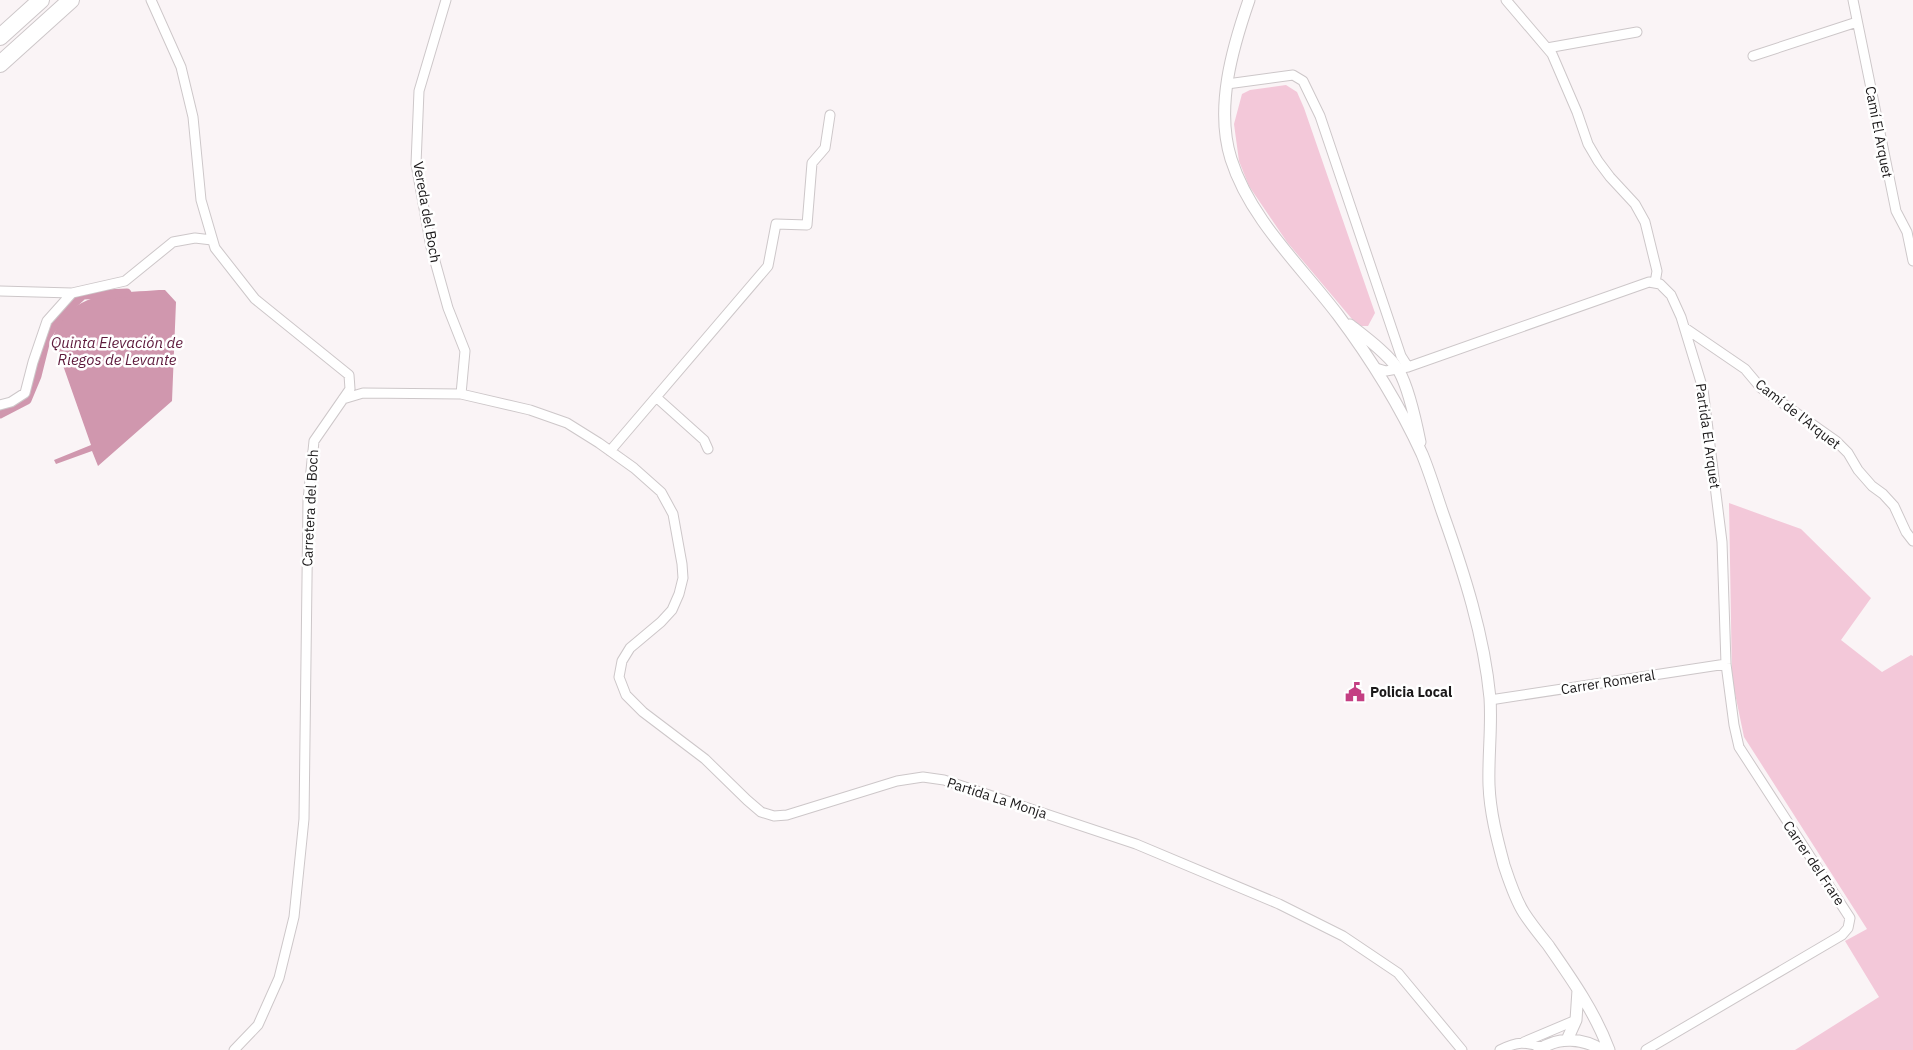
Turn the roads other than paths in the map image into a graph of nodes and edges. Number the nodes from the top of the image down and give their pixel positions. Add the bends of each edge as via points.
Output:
1 (41, 0) edge
2 (71, 0) edge
3 (151, 0) edge
4 (446, 0) edge
5 (1249, 0) edge
6 (1506, 0) edge
7 (1853, 0) edge
8 (1856, 22) junction
9 (1637, 32) dead end
10 (0, 37) edge
11 (1547, 48) junction
12 (1753, 56) dead end
13 (0, 64) edge
14 (1227, 84) junction
15 (830, 115) dead end
16 (212, 240) junction
17 (1913, 261) edge
18 (1655, 283) junction
19 (0, 291) edge
20 (72, 293) junction
21 (1338, 315) junction
22 (1685, 328) junction
23 (1376, 368) junction
24 (1403, 369) junction
25 (461, 394) junction
26 (656, 397) junction
27 (343, 399) junction
28 (0, 405) edge
29 (708, 449) dead end
30 (610, 451) junction
31 (1423, 456) junction
32 (1913, 541) edge
33 (1726, 664) junction
34 (1490, 700) junction
35 (1578, 990) junction
36 (1576, 1020) junction
37 (1566, 1040) junction
38 (1524, 1042) junction
39 (1541, 1048) edge
40 (234, 1050) edge
41 (1462, 1050) edge
42 (1500, 1050) edge
43 (1602, 1050) edge
44 (1609, 1050) edge
45 (1646, 1050) edge

1 - 10 highway
2 - 13 highway
3 - 16 street, Carretera del Boch via 181,67 193,117 201,200
4 - 25 street, Vereda del Boch via 419,91 416,164 431,247 448,308 465,351
5 - 14 street
6 - 11 street
7 - 8 street, Camí El Arquet
8 - 12 street
8 - 17 street, Camí El Arquet via 1896,210 1907,232
9 - 11 street
11 - 18 street via 1588,144 1610,177 1635,204 1645,222 1657,271
14 - 21 street via 1225,128 1230,156 1241,186 1259,216
14 - 24 street via 1294,76 1303,81 1320,116
15 - 26 street via 825,148 812,164 807,226 776,224 768,266
16 - 20 street via 196,238 173,242 125,281
16 - 27 street, Carretera del Boch via 255,299 349,375 350,389
18 - 22 street, Partida El Arquet via 1671,295
18 - 24 street via 1649,282
19 - 20 street
20 - 28 street via 47,321 25,393
21 - 23 street
21 - 24 street
22 - 32 street, Camí de l'Arquet via 1746,369 1761,388 1836,441 1872,486 1894,506
22 - 33 street, Partida El Arquet via 1703,389 1722,542
23 - 24 street via 1386,371
23 - 31 street
24 - 31 street
25 - 27 street, Partida La Monja via 362,393
25 - 30 street, Partida La Monja via 530,410 567,423
26 - 29 street via 704,440
26 - 30 street
27 - 40 street, Carretera del Boch via 314,441 308,500 304,819 294,916 275,986 258,1024
30 - 41 street, Partida La Monja via 661,492 673,514 683,578 672,610 630,648 622,661 619,677 626,695 643,712 705,759 761,812 787,815 897,781 923,777 944,780 1136,844 1278,904 1343,936 1398,973
31 - 34 street via 1466,578
33 - 34 street, Carrer Romeral
33 - 45 street, Carrer del Frare via 1739,747 1846,910 1849,924 1842,935
34 - 35 street via 1489,788 1496,835 1506,870 1523,912
35 - 36 street
35 - 44 street
36 - 37 street
36 - 38 street
37 - 39 street
37 - 43 street via 1584,1042
38 - 39 street
38 - 42 street

